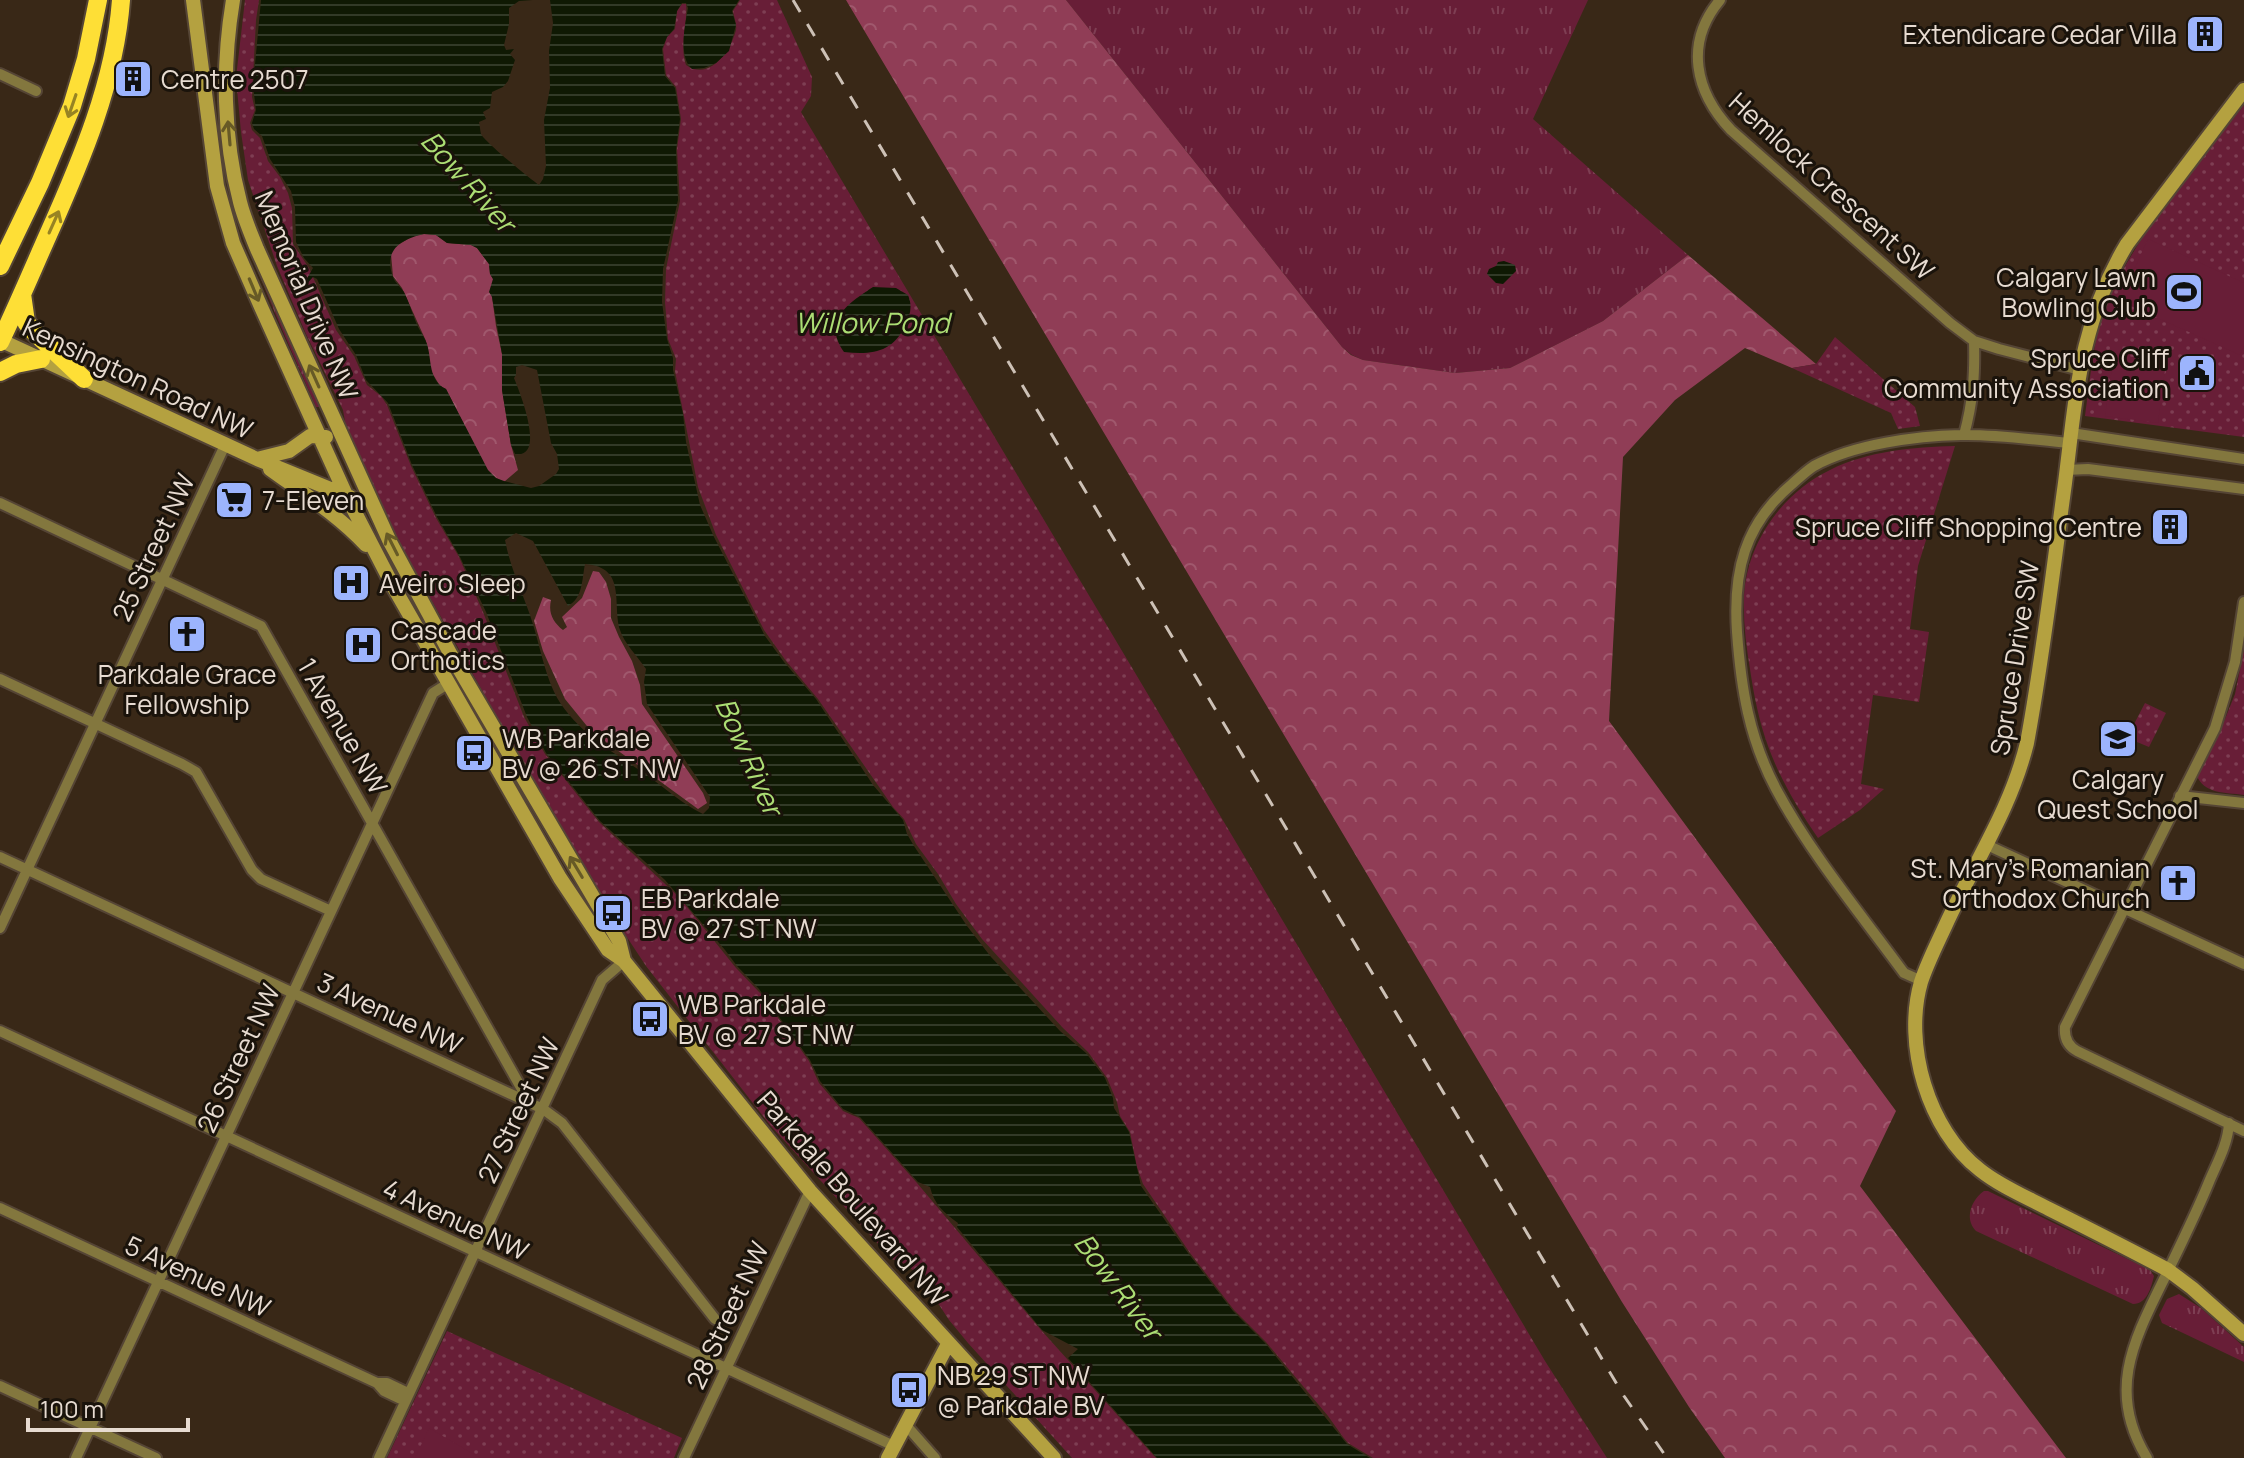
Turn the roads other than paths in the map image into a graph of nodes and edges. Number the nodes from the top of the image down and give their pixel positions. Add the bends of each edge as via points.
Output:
1 (87, 0) edge
2 (98, 0) edge
3 (121, 0) edge
4 (193, 0) edge
5 (233, 0) edge
6 (1720, 0) edge
7 (91, 30) junction
8 (0, 74) edge
9 (2244, 90) edge
10 (36, 91) dead end
11 (2, 258) edge
12 (22, 294) junction
13 (0, 341) edge
14 (1974, 341) junction
15 (41, 359) junction
16 (2080, 370) junction
17 (0, 372) edge
18 (84, 379) junction
19 (308, 408) junction
20 (1964, 435) junction
21 (320, 436) junction
22 (2070, 438) junction
23 (301, 442) junction
24 (225, 445) junction
25 (346, 448) junction
26 (257, 459) junction
27 (2244, 459) edge
28 (2066, 470) junction
29 (2244, 489) edge
30 (346, 495) junction
31 (0, 503) edge
32 (373, 506) junction
33 (376, 555) junction
34 (162, 578) junction
35 (2244, 602) edge
36 (2243, 617) edge
37 (0, 679) edge
38 (449, 683) junction
39 (95, 723) junction
40 (2180, 796) junction
41 (2244, 803) edge
42 (373, 822) junction
43 (1987, 845) junction
44 (0, 857) edge
45 (27, 870) junction
46 (2123, 909) junction
47 (331, 911) junction
48 (0, 928) edge
49 (624, 961) junction
50 (2244, 964) edge
51 (1922, 981) junction
52 (293, 993) junction
53 (0, 1031) edge
54 (528, 1100) junction
55 (543, 1109) junction
56 (2229, 1123) junction
57 (2244, 1131) edge
58 (226, 1136) junction
59 (810, 1191) junction
60 (0, 1208) edge
61 (476, 1252) junction
62 (2168, 1270) junction
63 (158, 1282) junction
64 (715, 1319) dead end
65 (2244, 1334) edge
66 (948, 1344) junction
67 (726, 1368) junction
68 (0, 1386) edge
69 (407, 1397) junction
70 (905, 1424) junction
71 (91, 1427) junction
72 (891, 1452) edge
73 (76, 1458) edge
74 (156, 1458) edge
75 (379, 1458) edge
76 (684, 1458) edge
77 (935, 1458) edge
78 (1054, 1458) edge
79 (2147, 1458) edge

1 - 7 highway
2 - 7 highway
12 -> 3 highway via 91,128 113,57
4 -> 19 main road, Memorial Drive NW via 225,218
25 -> 5 main road, Memorial Drive NW via 241,205 232,169 225,73
6 - 14 street, Hemlock Crescent SW via 1703,29 1698,63 1704,93 1718,116
7 -> 11 highway via 72,106
8 - 10 street
9 - 16 main road, Spruce Drive SW via 2112,269 2097,303
12 - 13 highway
12 - 18 highway via 26,322
13 - 15 main road, Kensington Road NW
14 - 16 street, Hemlock Crescent SW
14 - 20 street via 1975,382
15 - 17 highway
15 - 18 main road, Kensington Road NW
16 - 22 main road, Spruce Drive SW
18 - 24 main road, Kensington Road NW
19 - 21 main road, Memorial Drive NW
19 - 23 main road
20 - 22 street
20 - 51 street via 1862,448 1814,466 1777,496 1755,527 1737,579 1743,694 1775,788 1904,973
21 - 23 main road
21 - 25 main road
21 - 30 main road, Memorial Drive NW
22 - 27 street
22 - 28 main road, Spruce Drive SW
23 - 26 main road via 289,451
24 - 26 main road, Kensington Road NW
24 - 34 street, 25 Street NW
25 - 32 main road, Memorial Drive NW
26 - 30 main road, Kensington Road NW
26 - 33 main road, Kensington Road NW via 354,531
28 - 29 street
28 - 43 main road, Spruce Drive SW via 2027,743 2010,798
30 - 32 main road, Kensington Road NW
30 - 33 main road, Parkdale Boulevard NW
31 - 34 street, 1 Avenue NW
49 -> 32 main road, Parkdale Boulevard NW via 619,941 451,655
33 - 38 main road, Parkdale Boulevard NW
34 - 39 street, 25 Street NW
34 - 42 street, 1 Avenue NW via 261,626
35 - 36 street
36 - 40 street via 2215,728
37 - 39 street
38 - 42 street, 26 Street NW via 433,693
38 - 49 main road, Parkdale Boulevard NW via 579,910 608,950
39 - 45 street, 25 Street NW
39 - 47 street via 196,772 252,870
40 - 41 street
40 - 46 street
42 - 47 street, 26 Street NW
42 - 54 street, 1 Avenue NW
43 - 46 street
43 - 51 main road, Spruce Drive SW
44 - 45 street, 3 Avenue NW
45 - 48 street, 25 Street NW
45 - 52 street, 3 Avenue NW
46 - 50 street
46 - 56 street via 2065,1027 2067,1040 2077,1051
47 - 52 street, 26 Street NW
49 - 55 street, 27 Street NW via 602,980
49 - 59 main road, Parkdale Boulevard NW
51 - 62 main road, Spruce Drive SW via 1917,1018 1920,1071 1931,1105 1959,1150 2003,1185
52 - 54 street, 3 Avenue NW
52 - 58 street, 26 Street NW
53 - 58 street, 4 Avenue NW
54 - 55 street, 3 Avenue NW
55 - 61 street, 27 Street NW
55 - 64 street via 562,1123
56 - 57 street
56 - 62 street via 2204,1194
58 - 61 street, 4 Avenue NW
58 - 63 street, 26 Street NW
59 - 66 main road, Parkdale Boulevard NW
59 - 67 street, 28 Street NW
60 - 63 street, 5 Avenue NW
61 - 67 street, 4 Avenue NW
61 - 69 street, 27 Street NW
62 - 65 main road, Spruce Drive SW
62 - 79 street via 2128,1367 2129,1416
63 - 69 street, 5 Avenue NW via 377,1383 387,1383
63 - 71 street, 26 Street NW
66 - 70 main road
66 - 78 main road, Parkdale Boulevard NW
67 - 72 street, 4 Avenue NW
67 - 76 street, 28 Street NW
68 - 71 street
69 - 75 street, 27 Street NW
70 - 72 main road
70 - 77 street
71 - 73 street, 26 Street NW
71 - 74 street

